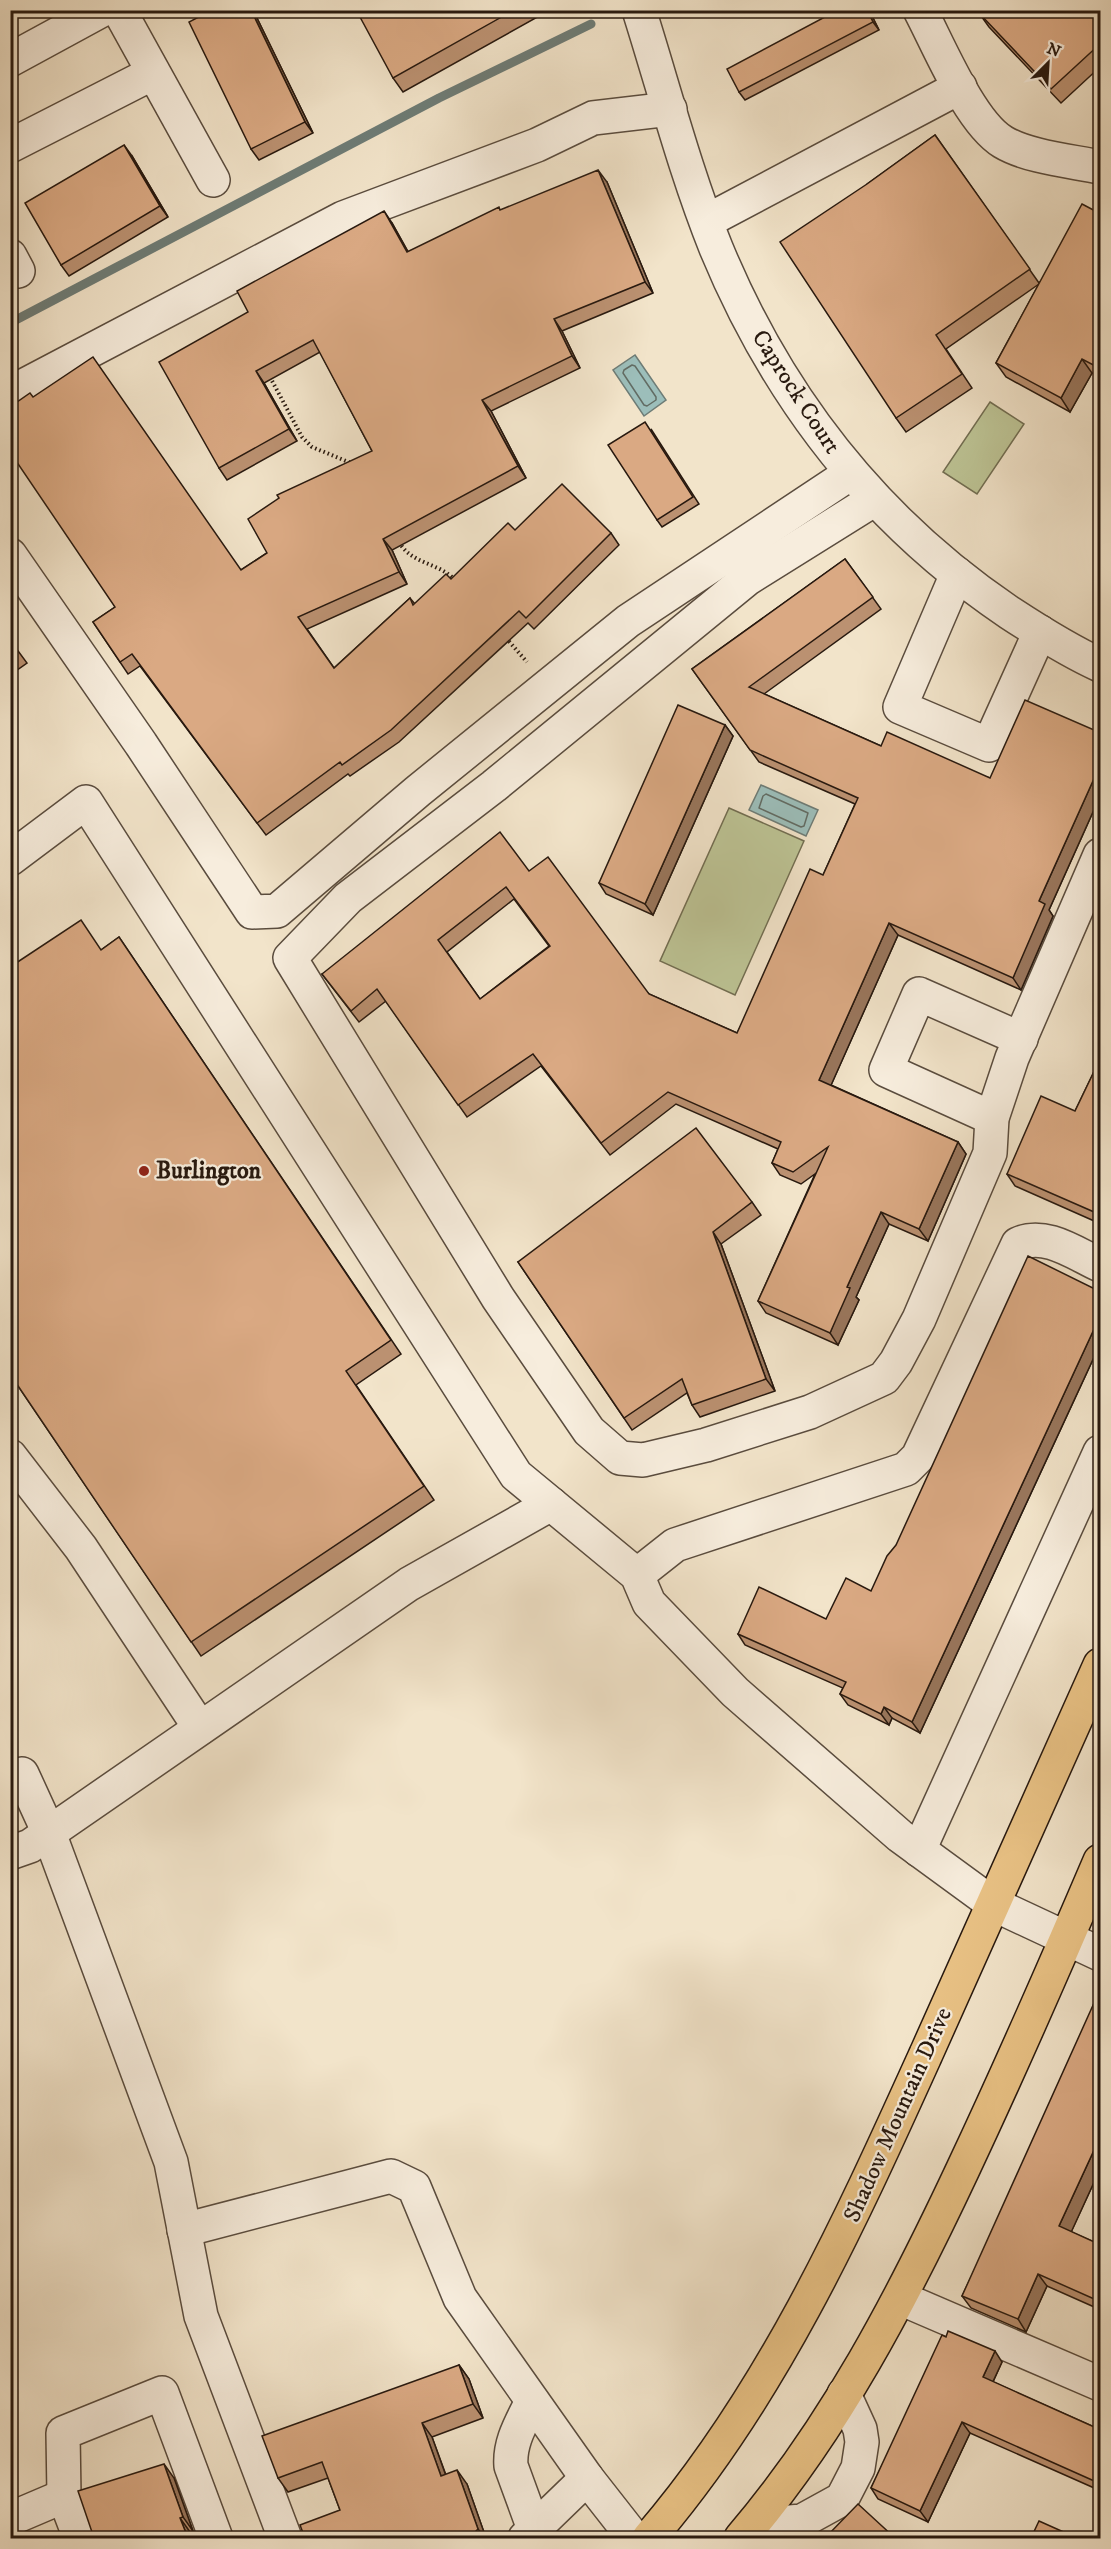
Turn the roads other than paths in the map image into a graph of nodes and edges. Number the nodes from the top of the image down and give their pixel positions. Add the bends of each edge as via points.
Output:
1 (102, 10) edge
2 (119, 10) edge
3 (639, 10) edge
4 (920, 10) edge
5 (10, 60) edge
6 (153, 72) junction
7 (960, 87) junction
8 (670, 109) junction
9 (10, 146) edge
10 (1101, 167) edge
11 (213, 180) dead end
12 (707, 221) junction
13 (10, 393) edge
14 (851, 474) junction
15 (875, 499) junction
16 (10, 555) edge
17 (957, 574) junction
18 (1040, 632) junction
19 (1101, 665) edge
20 (1101, 855) edge
21 (10, 859) edge
22 (1021, 1039) junction
23 (992, 1118) junction
24 (1101, 1265) edge
25 (1101, 1452) edge
26 (10, 1456) edge
27 (551, 1504) junction
28 (637, 1575) junction
29 (1101, 1665) edge
30 (200, 1728) junction
31 (22, 1774) dead end
32 (49, 1833) junction
33 (919, 1850) junction
34 (10, 1853) edge
35 (1101, 1861) edge
36 (993, 1904) junction
37 (1067, 1938) junction
38 (1101, 1954) edge
39 (184, 2230) junction
40 (900, 2298) junction
41 (1101, 2384) edge
42 (844, 2394) junction
43 (532, 2401) junction
44 (587, 2478) junction
45 (64, 2496) junction
46 (10, 2519) edge
47 (750, 2527) edge
48 (529, 2534) edge
49 (80, 2538) edge
50 (216, 2538) edge
51 (285, 2538) edge
52 (634, 2538) edge
53 (649, 2538) edge

1 - 5 street
2 - 6 street
3 - 8 street, Caprock Court
4 - 7 street
6 - 9 street
6 - 11 street
7 - 10 street via 978,119 1003,142 1038,155
7 - 12 street
8 - 12 street, Caprock Court
8 - 13 street via 593,118 537,145 343,218
12 - 14 street, Caprock Court via 764,350 805,414
14 - 15 street, Caprock Court
14 - 16 street via 628,621 277,911 252,912
15 - 17 street, Caprock Court via 912,537
15 - 23 street via 747,579 494,786 348,898 290,958 498,1298 590,1431 620,1458 643,1460 706,1445 810,1412 884,1378 919,1319 990,1153
17 - 18 street, Caprock Court
17 - 18 street via 900,707 989,745
18 - 19 street, Caprock Court
20 - 22 street
21 - 27 street via 86,802 516,1475
22 - 23 street
22 - 23 street via 919,994 886,1070
24 - 28 street via 1043,1239 1030,1238 1018,1244 918,1457 906,1469 675,1545
25 - 33 street
26 - 30 street via 81,1548
27 - 28 street
27 - 30 street via 409,1584
28 - 33 street via 649,1603 735,1692
29 - 36 main road, Shadow Mountain Drive
30 - 32 street
31 - 32 street
32 - 34 street
32 - 39 street via 171,2162
33 - 36 street
35 - 37 main road
36 - 37 street
36 - 53 main road, Shadow Mountain Drive via 854,2213 802,2312 746,2408
37 - 38 street
37 - 40 main road via 1013,2063
39 - 43 street via 391,2176 404,2182 414,2187 419,2196 460,2298
39 - 51 street via 201,2316
40 - 41 street
40 - 42 main road
42 - 47 main road via 816,2439
42 - 47 street via 862,2442 858,2468 842,2499 802,2521
43 - 44 street
43 - 48 street via 510,2456
44 - 48 street
44 - 52 street
45 - 46 street
45 - 49 street
45 - 50 street via 63,2433 162,2393

